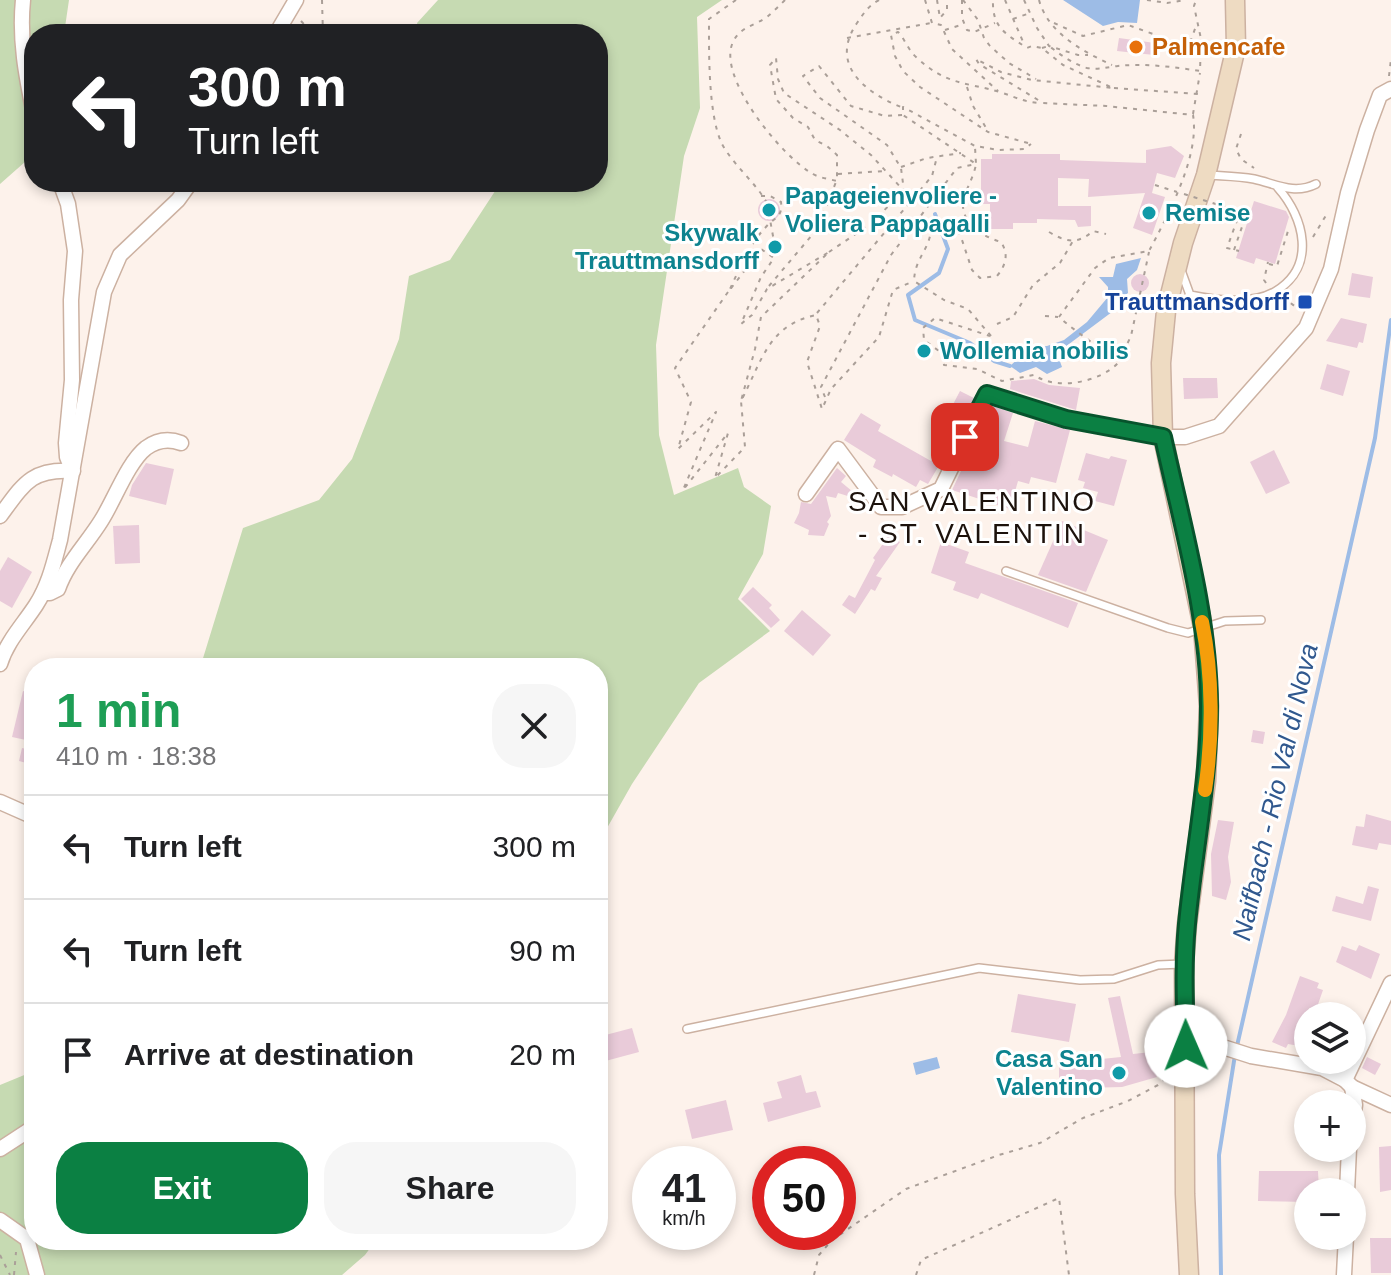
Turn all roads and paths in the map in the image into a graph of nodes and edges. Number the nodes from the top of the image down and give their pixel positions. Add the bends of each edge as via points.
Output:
1 (23, 0) edge
2 (322, 0) edge
3 (736, 0) edge
4 (785, 0) edge
5 (879, 0) edge
6 (925, 0) edge
7 (937, 0) edge
8 (947, 0) edge
9 (962, 0) edge
10 (993, 0) edge
11 (1005, 0) edge
12 (1024, 0) edge
13 (1039, 0) edge
14 (1147, 0) edge
15 (1185, 0) edge
16 (1196, 0) edge
17 (1235, 0) edge
18 (294, 6) edge
19 (989, 10) dead end
20 (1031, 13) junction
21 (973, 14) junction
22 (992, 14) junction
23 (962, 18) junction
24 (1013, 19) junction
25 (996, 22) junction
26 (932, 23) junction
27 (1054, 23) junction
28 (282, 24) edge
29 (306, 24) edge
30 (323, 24) edge
31 (963, 24) junction
32 (1197, 25) junction
33 (980, 28) junction
34 (944, 31) junction
35 (847, 38) junction
36 (1049, 46) junction
37 (1027, 48) junction
38 (1042, 48) junction
39 (1089, 55) junction
40 (24, 62) edge
41 (1114, 66) junction
42 (1200, 71) junction
43 (1040, 81) junction
44 (967, 86) junction
45 (1113, 88) junction
46 (1391, 89) edge
47 (999, 92) junction
48 (1198, 94) junction
49 (1043, 103) junction
50 (903, 107) junction
51 (903, 115) junction
52 (1193, 115) junction
53 (988, 132) junction
54 (1241, 134) dead end
55 (975, 146) junction
56 (962, 153) junction
57 (937, 157) junction
58 (976, 164) junction
59 (901, 168) junction
60 (885, 170) junction
61 (837, 174) junction
62 (1206, 175) junction
63 (837, 181) junction
64 (1266, 183) junction
65 (1316, 184) dead end
66 (1155, 185) dead end
67 (1278, 188) junction
68 (904, 191) junction
69 (64, 192) edge
70 (184, 192) edge
71 (1178, 192) junction
72 (761, 196) junction
73 (767, 203) junction
74 (1295, 210) junction
75 (1329, 210) dead end
76 (1246, 221) dead end
77 (768, 225) junction
78 (1049, 232) dead end
79 (1106, 234) dead end
80 (1073, 241) junction
81 (775, 247) dead end
82 (1303, 248) junction
83 (1149, 251) junction
84 (829, 252) junction
85 (1180, 255) junction
86 (1268, 264) dead end
87 (914, 281) junction
88 (767, 289) junction
89 (729, 291) junction
90 (816, 315) junction
91 (1045, 316) dead end
92 (1059, 317) junction
93 (997, 324) dead end
94 (943, 354) junction
95 (977, 357) dead end
96 (1118, 363) junction
97 (826, 399) junction
98 (741, 401) junction
99 (1163, 437) junction
100 (181, 443) dead end
101 (73, 471) junction
102 (806, 494) dead end
103 (0, 516) edge
104 (1006, 571) dead end
105 (43, 593) junction
106 (1261, 620) dead end
107 (1203, 627) junction
108 (0, 664) edge
109 (0, 802) edge
110 (24, 813) edge
111 (1184, 964) junction
112 (1391, 983) edge
113 (687, 1029) dead end
114 (1186, 1046) junction
115 (1169, 1075) dead end
116 (1348, 1083) junction
117 (1350, 1090) edge
118 (1391, 1105) edge
119 (24, 1133) edge
120 (0, 1149) edge
121 (0, 1220) edge
122 (24, 1237) edge
123 (30, 1250) edge
124 (1345, 1250) edge
125 (0, 1255) edge
126 (10, 1275) edge
127 (37, 1275) edge
128 (814, 1275) edge
129 (916, 1275) edge
130 (1069, 1275) edge
131 (1189, 1275) edge
132 (1344, 1275) edge

1 - 40 street
2 - 30 path
3 - 72 path via 709,19 711,93 721,141
4 - 63 path via 765,19 742,29 731,45 731,68 748,105 784,151 813,174
5 - 35 path via 868,6
6 - 26 path
7 - 8 path via 940,18
9 - 21 path
9 - 23 path
10 - 22 path
11 - 24 path
12 - 20 path
13 - 27 path
14 - 15 path
16 - 32 path
17 - 62 main road via 1236,47
18 - 28 street
18 - 29 path
19 - 22 path
20 - 24 path
20 - 36 path
21 - 23 path
21 - 33 path
22 - 25 path
23 - 31 path
24 - 37 path
25 - 33 path
25 - 37 path
26 - 34 path
26 - 35 path
27 - 32 path via 1083,36 1128,25 1156,35 1175,56 1186,54
27 - 39 path via 1058,34
31 - 33 path via 974,32
31 - 34 path
32 - 42 path
33 - 43 path via 1009,63
34 - 47 path via 952,49
35 - 50 path via 848,61 859,84
36 - 38 path
36 - 39 path
36 - 41 path via 1085,67
37 - 38 path
38 - 45 path via 1063,65
39 - 41 path
41 - 42 path
42 - 48 path
43 - 45 path
43 - 49 path via 1016,77 976,59
44 - 47 path
44 - 53 path
44 - 53 path via 940,76 913,55 898,32 891,35 895,56 911,79
45 - 48 path
46 - 99 street via 1380,95 1367,130 1331,269 1306,328 1219,426 1185,437
47 - 49 path
48 - 52 path
49 - 52 path
50 - 51 path
50 - 55 path
51 - 56 path
51 - 59 path via 885,116 851,106 819,66 803,76 820,98 887,145
52 - 71 path via 1195,129
53 - 55 path via 1031,144 999,150
54 - 64 path via 1236,149 1241,159
55 - 58 path
56 - 57 path
56 - 58 path
57 - 59 path
57 - 90 path via 932,176
58 - 87 path via 963,199 965,216 975,229 1001,242 1006,254 1003,268 989,279 975,276 960,234 941,224 931,231 915,264
58 - 97 path via 957,168 891,255 821,387
59 - 68 path
60 - 61 path
60 - 61 path via 840,130 784,93 776,58 770,65 776,99 837,155
60 - 68 path
61 - 63 path
62 - 64 lane
62 - 85 main road
63 - 88 path via 818,228
64 - 67 lane
65 - 67 lane
66 - 71 path
67 - 74 lane
68 - 84 path via 869,225
69 - 101 street via 75,251 66,443
70 - 101 street via 120,255 104,292
71 - 76 path, bridge via 1240,212 1227,248 1236,250
71 - 83 path
72 - 73 path
72 - 77 path via 781,202 782,212
73 - 77 path via 775,208
73 - 81 path, bridge
74 - 82 lane
74 - 86 path via 1277,266
75 - 82 path
77 - 89 path
78 - 80 path
79 - 80 path via 1093,231
80 - 93 path via 1060,263 1033,285 1013,317
82 - 85 lane via 1291,276 1276,291 1242,299 1190,295
83 - 92 path via 1102,263
83 - 96 path via 1131,336
84 - 88 path
84 - 98 path via 761,317
85 - 99 main road via 1166,311 1161,363
87 - 94 path via 968,309 991,336 935,318 923,328 924,340
87 - 97 path via 893,290 879,337
88 - 89 path via 741,324 774,258 761,249
89 - 98 path via 675,368 691,402 678,449 716,412 683,490 728,433 715,478 745,447
90 - 97 path via 820,326 807,362 822,409
90 - 98 path via 795,319 775,335
91 - 92 path
92 - 96 path
94 - 95 path
94 - 96 path via 944,365 977,369 1002,381 1034,375 1043,382 1072,383 1108,374
99 - 102 street via 1066,419 987,394 941,489 902,507 881,507 838,449
99 - 107 main road
100 - 105 street via 158,441 139,455 58,589
101 - 103 street via 37,473
101 - 105 street
104 - 107 lane via 1168,628 1188,633
105 - 108 street
106 - 107 lane
107 - 111 main road via 1209,706 1206,781
109 - 110 street
111 - 113 lane via 1158,965 1103,980 979,968
111 - 114 main road
112 - 116 street
114 - 116 street via 1226,1048 1322,1068
114 - 131 main road
115 - 128 path via 1040,1143 906,1189 832,1240 819,1255
116 - 117 street
116 - 118 street
119 - 120 street
121 - 122 street
123 - 127 street
124 - 132 street
125 - 126 path
129 - 130 path via 921,1260 1059,1198

